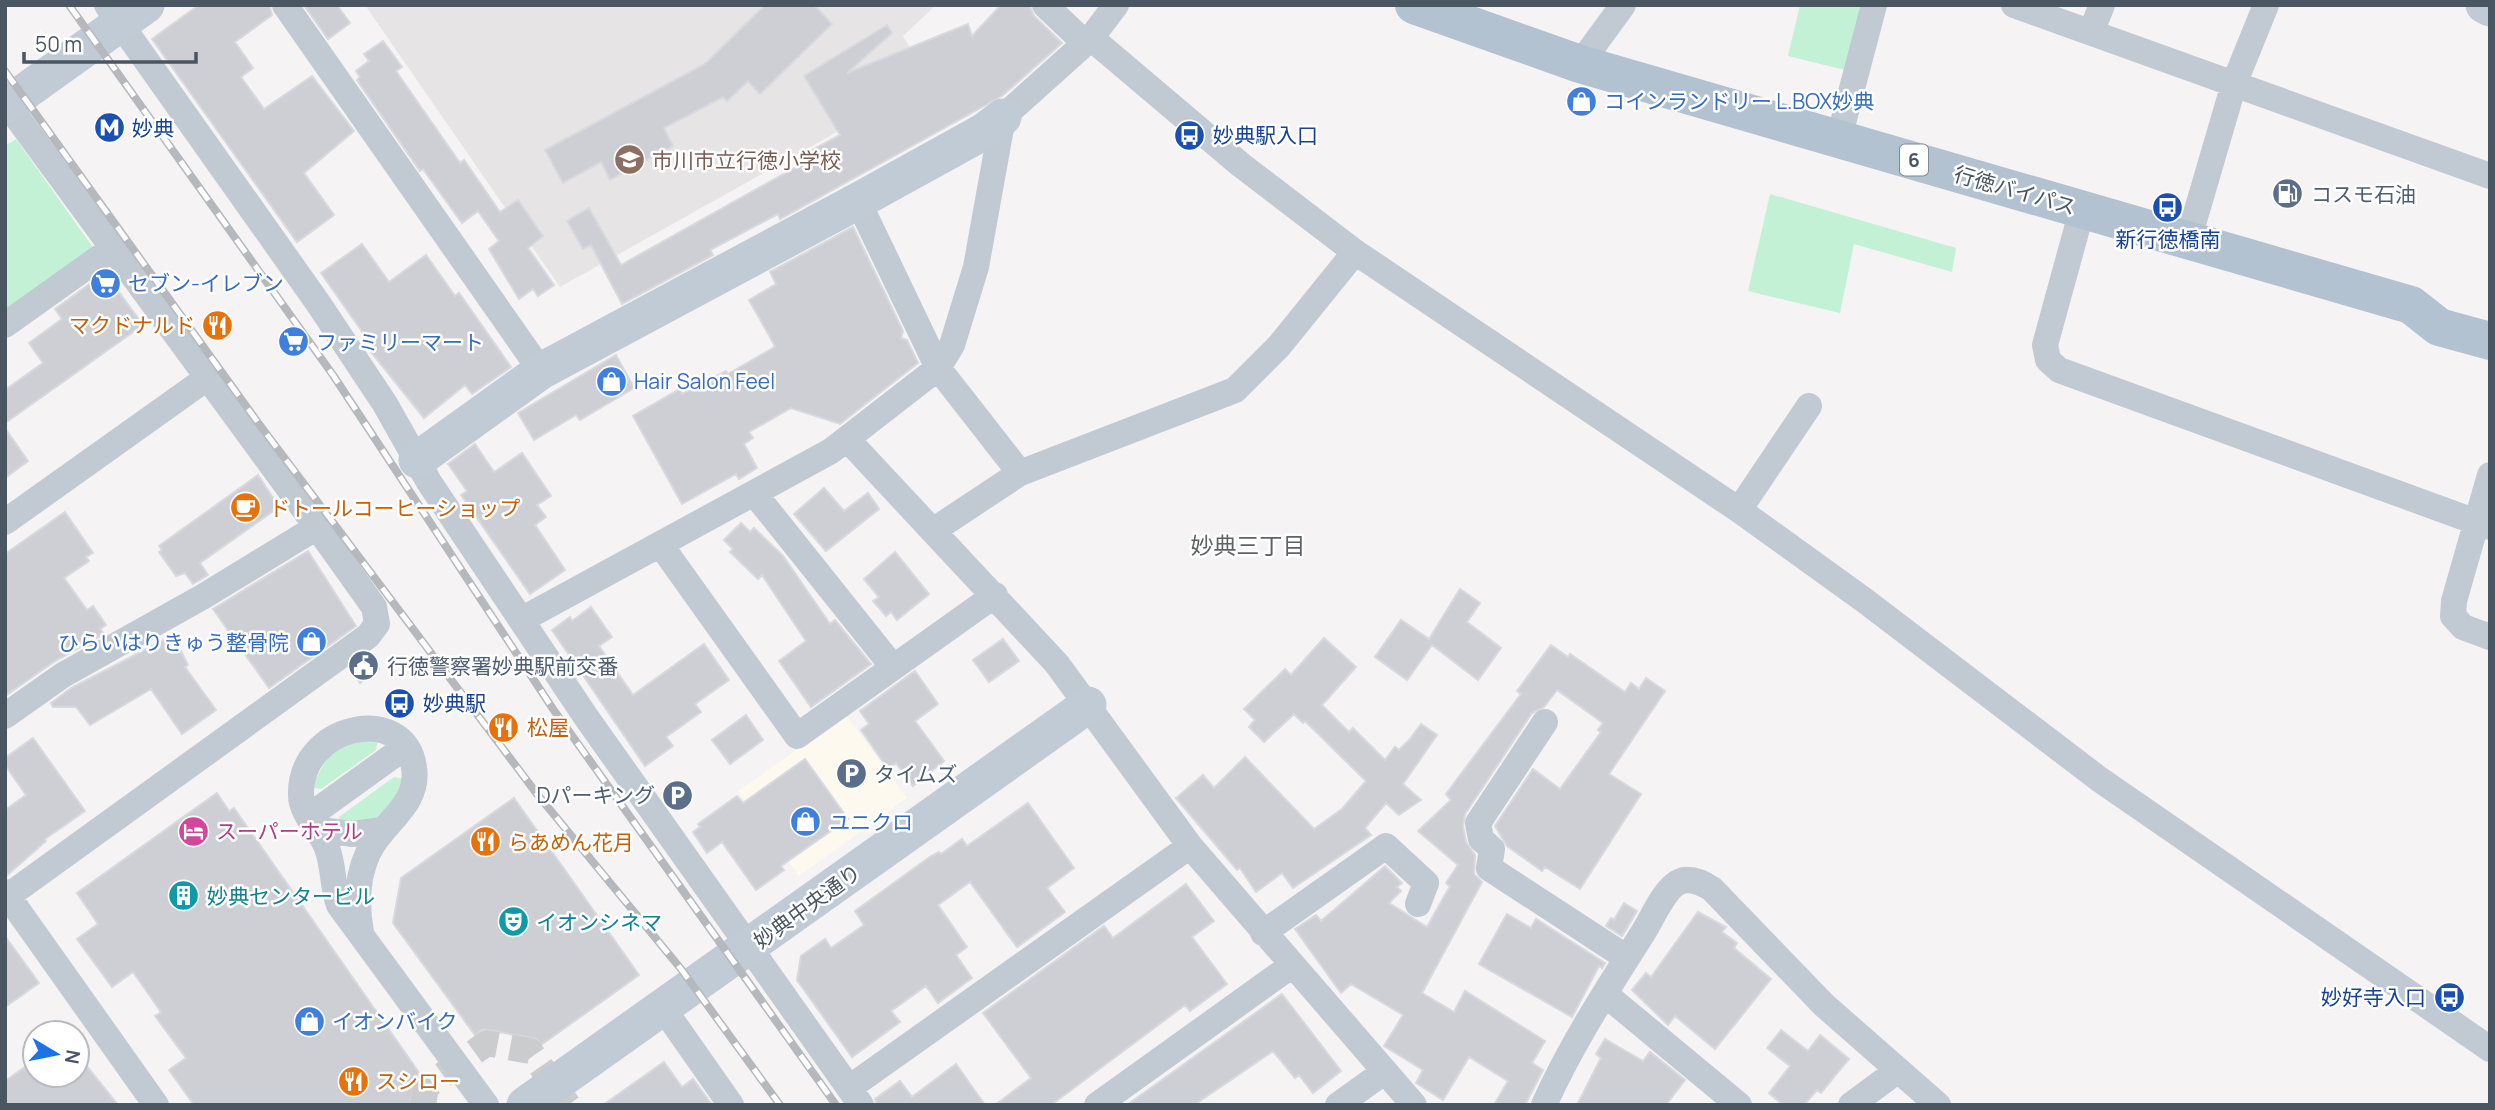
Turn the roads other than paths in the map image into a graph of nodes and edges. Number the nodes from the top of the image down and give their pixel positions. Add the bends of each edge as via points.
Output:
1 (285, 5) edge
2 (1045, 5) edge
3 (1116, 5) edge
4 (1414, 5) edge
5 (1623, 5) edge
6 (1874, 5) edge
7 (2014, 5) edge
8 (2102, 5) edge
9 (2266, 5) edge
10 (2484, 5) edge
11 (2490, 8) edge
12 (124, 12) edge
13 (2091, 32) junction
14 (1088, 41) junction
15 (1580, 64) junction
16 (2234, 84) junction
17 (6, 104) edge
18 (1003, 117) junction
19 (1839, 138) junction
20 (2490, 176) edge
21 (858, 201) junction
22 (2082, 210) junction
23 (2188, 242) junction
24 (113, 248) junction
25 (1355, 252) junction
26 (2417, 307) junction
27 (2490, 315) edge
28 (5, 325) edge
29 (2490, 341) edge
30 (938, 368) junction
31 (541, 371) junction
32 (207, 378) junction
33 (1809, 406) dead end
34 (847, 439) junction
35 (417, 460) junction
36 (1020, 473) junction
37 (2490, 475) edge
38 (754, 493) junction
39 (1739, 510) junction
40 (5, 522) edge
41 (2483, 525) edge
42 (317, 527) junction
43 (934, 530) junction
44 (660, 544) junction
45 (995, 595) junction
46 (520, 620) junction
47 (2490, 637) edge
48 (893, 667) junction
49 (1088, 705) junction
50 (5, 716) edge
51 (1545, 722) dead end
52 (405, 747) junction
53 (312, 823) junction
54 (383, 830) junction
55 (1190, 846) junction
56 (6, 894) edge
57 (1419, 904) dead end
58 (361, 932) junction
59 (1263, 933) junction
60 (748, 948) junction
61 (1627, 958) junction
62 (1291, 966) junction
63 (1605, 994) junction
64 (663, 1008) junction
65 (2490, 1049) edge
66 (1897, 1071) junction
67 (1384, 1072) junction
68 (855, 1096) edge
69 (156, 1105) edge
70 (486, 1105) edge
71 (525, 1105) edge
72 (731, 1105) edge
73 (1097, 1105) edge
74 (1338, 1105) edge
75 (1415, 1105) edge
76 (1544, 1105) edge
77 (1739, 1105) edge
78 (1851, 1105) edge
79 (1938, 1105) edge

1 - 31 street
2 - 14 street
3 - 14 street
4 - 15 main road, 行徳バイパス / 6
5 - 15 street
6 - 19 street
7 - 13 street
8 - 13 street
9 - 16 street
10 - 11 street
12 - 17 street
12 - 35 street via 385,404
13 - 16 street
14 - 18 street
14 - 25 street
15 - 19 main road, 行徳バイパス / 6
16 - 20 street
16 - 23 street
17 - 24 street
18 - 21 street
18 - 30 street via 976,267 952,345
19 - 22 main road, 行徳バイパス / 6
21 - 30 street
21 - 31 street
22 - 23 main road, 行徳バイパス / 6
22 - 41 street via 2045,345 2048,360 2059,370
23 - 26 main road, 行徳バイパス / 6
24 - 28 street
24 - 32 street
25 - 36 street via 1279,346 1235,390
25 - 39 street
26 - 27 main road, 行徳バイパス / 6 via 2444,302
26 - 29 main road, 行徳バイパス / 6 via 2439,327
30 - 34 street
30 - 36 street
31 - 35 street
32 - 40 street
32 - 42 street
33 - 39 street
34 - 38 street
34 - 43 street
35 - 46 street
36 - 43 street
37 - 41 street
38 - 44 street
38 - 48 street
39 - 65 street via 2099,779
41 - 47 street via 2454,601 2453,616 2463,627
42 - 50 street via 63,675
42 - 56 street via 374,607 377,624 368,636
43 - 45 street
44 - 46 street
44 - 48 street via 797,736
45 - 48 street
45 - 49 street
46 - 60 street
49 - 55 street
49 - 60 street, 妙典中央通り
51 - 61 street via 1478,823 1481,839 1492,849 1489,868
52 - 53 street
52 - 53 street via 389,733 370,729 351,729 331,738 307,765 301,797
52 - 54 street via 414,765 414,783 409,800
53 - 54 street via 351,834
53 - 58 street via 327,846 339,905
54 - 58 street via 368,852 360,876 356,904
55 - 59 street
55 - 68 street
56 - 69 street
57 - 59 street via 1426,883 1386,846
58 - 70 street
59 - 62 street
60 - 64 street, 妙典中央通り
60 - 68 street
61 - 63 street
61 - 66 street via 1673,886 1686,879 1700,881
62 - 67 street
62 - 73 street
63 - 76 street via 1565,1059
63 - 77 street
64 - 71 street, 妙典中央通り
64 - 72 street
66 - 78 street
66 - 79 street
67 - 74 street
67 - 75 street

